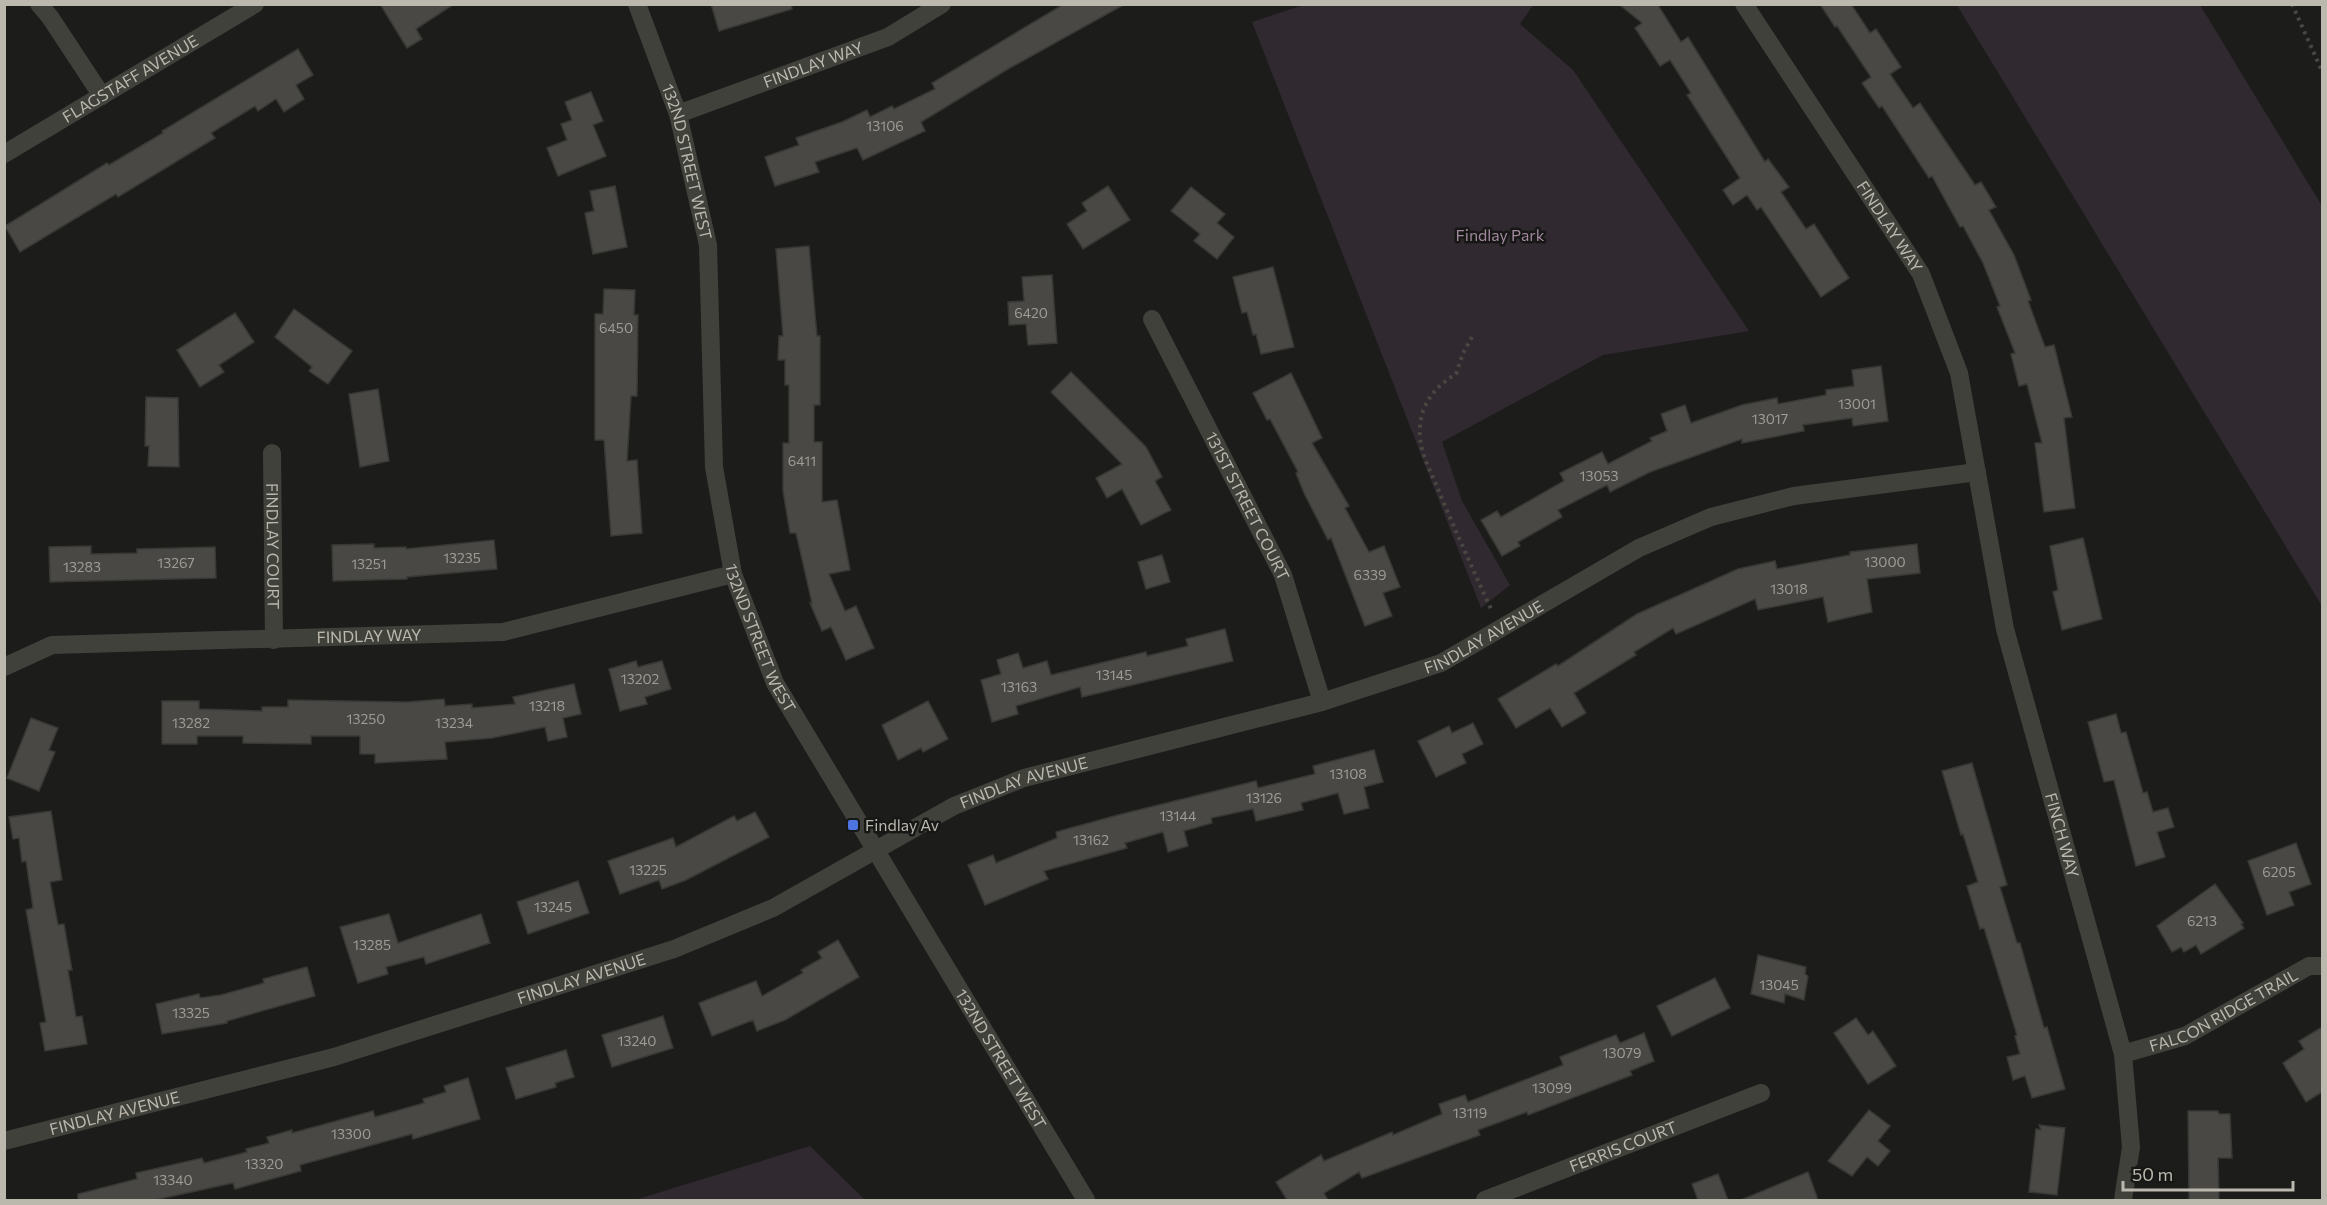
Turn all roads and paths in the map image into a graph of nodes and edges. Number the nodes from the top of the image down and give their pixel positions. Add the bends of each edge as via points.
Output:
1 (39, 4) edge
2 (255, 4) edge
3 (637, 4) edge
4 (942, 4) edge
5 (1744, 4) edge
6 (2292, 4) edge
7 (2322, 71) edge
8 (102, 96) junction
9 (678, 114) junction
10 (4, 154) edge
11 (1152, 319) dead end
12 (1472, 337) dead end
13 (272, 453) dead end
14 (1977, 472) junction
15 (733, 574) junction
16 (1500, 628) junction
17 (274, 640) junction
18 (4, 667) edge
19 (1322, 702) junction
20 (874, 851) junction
21 (2322, 966) edge
22 (2123, 1054) junction
23 (1761, 1093) dead end
24 (4, 1141) edge
25 (1086, 1200) edge
26 (1485, 1200) edge
27 (2123, 1200) edge

1 - 8 street
2 - 8 street, FLAGSTAFF AVENUE
3 - 9 street, 132ND STREET WEST
4 - 9 street, FINDLAY WAY via 888,37
5 - 14 street, FINDLAY WAY via 1921,274 1959,373
6 - 7 path
8 - 10 street, FLAGSTAFF AVENUE
9 - 15 street, 132ND STREET WEST via 708,245 714,467
11 - 19 street, 131ST STREET COURT via 1283,575
12 - 16 path via 1456,374 1438,384 1425,406 1420,428 1422,451
13 - 17 street, FINDLAY COURT
14 - 16 street, FINDLAY AVENUE via 1794,496 1711,517 1639,548
14 - 22 street, FINCH WAY via 2005,629
15 - 17 street, FINDLAY WAY via 503,632
15 - 20 street, 132ND STREET WEST via 775,683
16 - 19 street, FINDLAY AVENUE via 1441,663
17 - 18 street, FINDLAY WAY via 52,645
19 - 20 street, FINDLAY AVENUE via 1024,778 954,806
20 - 24 street, FINDLAY AVENUE via 773,908 674,949 334,1058
20 - 25 street, 132ND STREET WEST
21 - 22 street, FALCON RIDGE TRAIL via 2309,966 2185,1036
22 - 27 street, FINCH WAY via 2132,1147
23 - 26 street, FERRIS COURT

